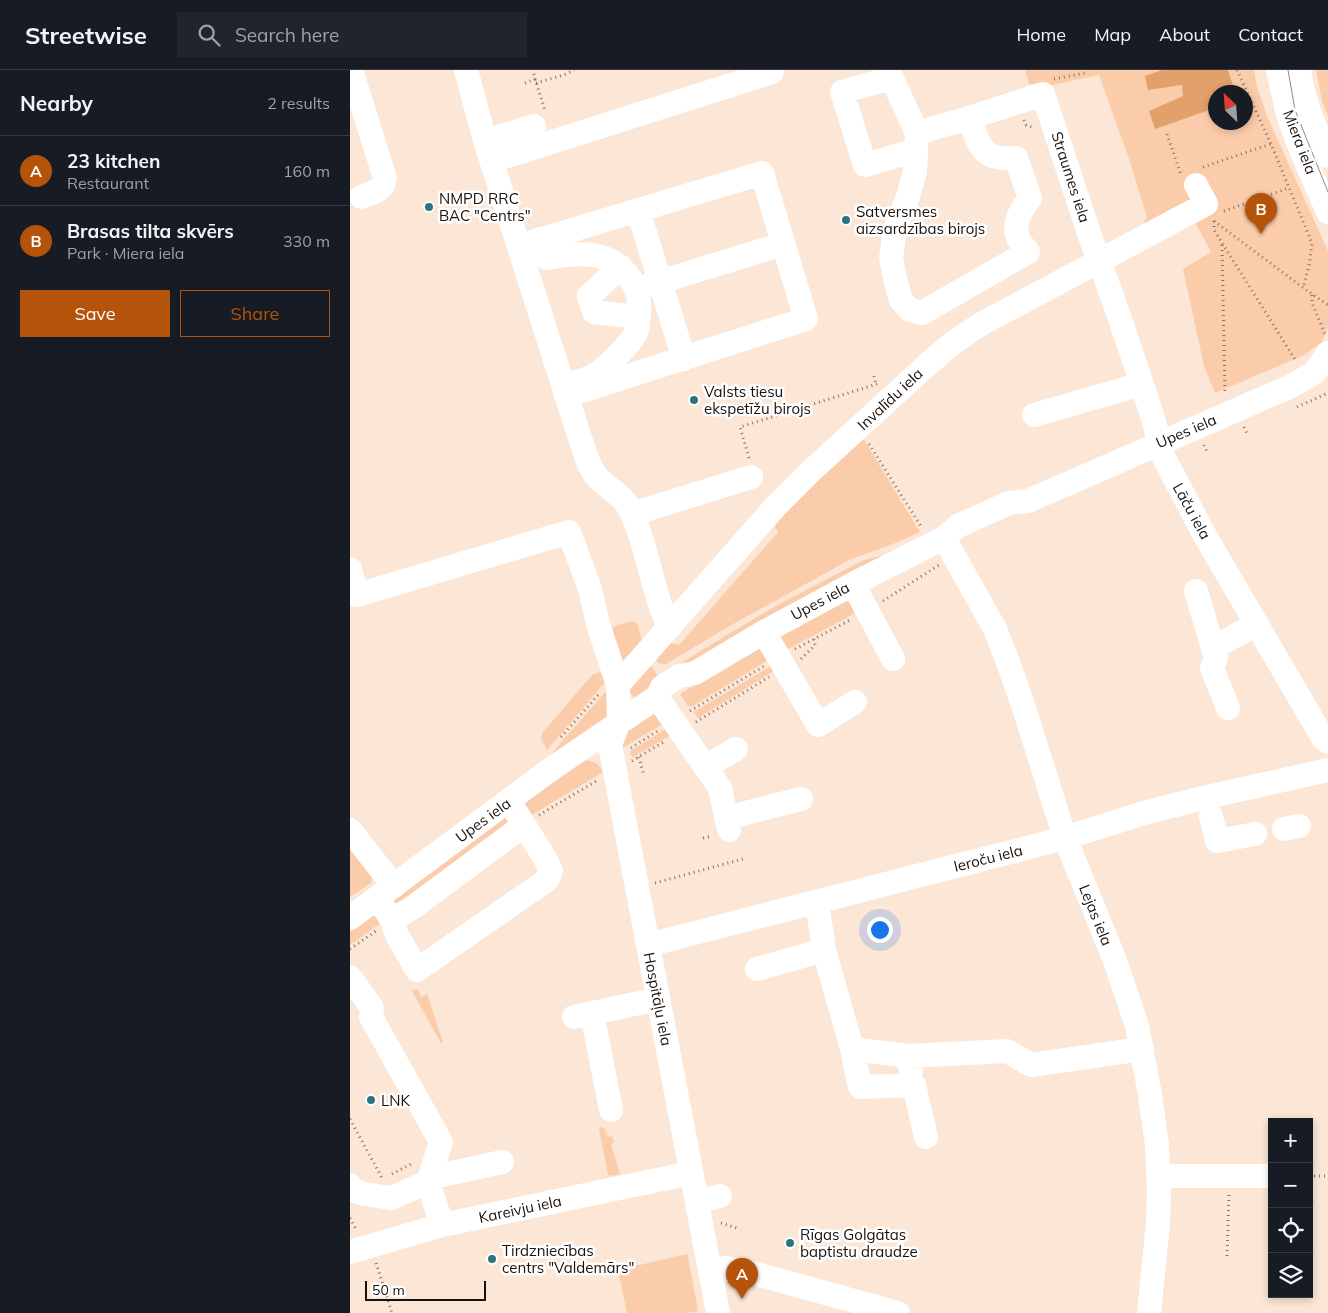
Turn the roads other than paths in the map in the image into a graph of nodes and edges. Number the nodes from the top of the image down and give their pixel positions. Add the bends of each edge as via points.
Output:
1 (351, 70) edge
2 (466, 70) edge
3 (772, 70) edge
4 (1278, 70) edge
5 (1299, 70) edge
6 (889, 74) edge
7 (969, 118) junction
8 (534, 126) road end
9 (916, 141) junction
10 (488, 151) junction
11 (1328, 156) edge
12 (354, 199) edge
13 (1203, 201) road end
14 (638, 210) junction
15 (1328, 212) edge
16 (529, 242) junction
17 (783, 244) junction
18 (1099, 260) junction
19 (621, 267) junction
20 (660, 282) junction
21 (637, 289) junction
22 (639, 317) junction
23 (1327, 346) edge
24 (684, 359) junction
25 (1142, 384) junction
26 (573, 394) junction
27 (1034, 415) dead end
28 (1159, 443) junction
29 (751, 477) road end
30 (632, 514) junction
31 (939, 540) junction
32 (350, 569) edge
33 (853, 584) junction
34 (1196, 591) dead end
35 (1257, 624) junction
36 (670, 627) junction
37 (764, 632) junction
38 (1213, 648) junction
39 (892, 659) dead end
40 (618, 685) junction
41 (657, 697) junction
42 (855, 702) dead end
43 (1228, 708) dead end
44 (619, 722) junction
45 (1328, 742) edge
46 (736, 749) dead end
47 (705, 767) junction
48 (1328, 770) edge
49 (801, 798) dead end
50 (509, 801) junction
51 (1209, 807) junction
52 (524, 825) junction
53 (350, 830) edge
54 (1255, 834) dead end
55 (1065, 838) junction
56 (386, 892) junction
57 (817, 902) junction
58 (350, 918) edge
59 (392, 920) junction
60 (648, 945) junction
61 (824, 950) junction
62 (757, 969) dead end
63 (350, 977) edge
64 (658, 999) junction
65 (852, 1049) junction
66 (1142, 1049) junction
67 (908, 1056) junction
68 (914, 1085) junction
69 (611, 1110) dead end
70 (926, 1137) dead end
71 (502, 1162) dead end
72 (691, 1174) junction
73 (1158, 1176) junction
74 (1268, 1176) edge
75 (428, 1180) junction
76 (350, 1185) edge
77 (720, 1196) dead end
78 (697, 1202) junction
79 (442, 1226) junction
80 (350, 1252) edge
81 (710, 1272) junction
82 (718, 1313) edge
83 (898, 1313) edge
84 (1149, 1313) edge

1 - 12 street via 386,178 378,190
2 - 10 street
3 - 10 street
4 - 15 street, Miera iela via 1288,115
5 - 11 street, Miera iela via 1310,115
6 - 9 street
6 - 9 street via 842,92 865,165
7 - 9 street
7 - 9 street via 978,142 986,152 1003,159 1016,158 1030,198 1019,214 1017,227 1018,239 1028,252 922,313 910,310 901,300 892,258 895,229 915,171
7 - 18 street, Straumes iela via 1045,87
8 - 10 street
10 - 16 street
13 - 18 street, Invalīdu iela
14 - 16 street
14 - 17 street via 762,173
14 - 20 street
16 - 19 street via 546,258 588,254 606,258
16 - 26 street
17 - 20 street
17 - 24 street via 806,319
18 - 25 street, Lāču iela
18 - 36 street, Invalīdu iela via 954,342 775,507
19 - 21 street
19 - 22 street via 589,296 594,312
20 - 21 street
20 - 24 street
21 - 22 street
22 - 26 street via 636,333 619,355 591,376 575,382
23 - 28 street, Upes iela via 1315,372 1289,387
24 - 26 street
25 - 27 street
25 - 28 street, Lāču iela
26 - 30 street via 592,472 626,502
28 - 31 street, Upes iela via 1028,501 1009,503 958,526
28 - 35 street, Lāču iela via 1184,496
29 - 30 street
30 - 36 street via 665,620
31 - 33 street, Upes iela
31 - 55 street, Lejas iela via 994,629 1008,662
32 - 40 street, Hospitāļu iela via 357,595 569,532 590,589
33 - 37 street, Upes iela
33 - 39 street
34 - 38 street
35 - 38 street
35 - 45 street, Lāču iela
36 - 40 street, Invalīdu iela
37 - 41 street, Upes iela via 695,673 679,676 662,687
37 - 42 street via 818,724
38 - 43 street via 1216,658 1212,668
40 - 44 street, Hospitāļu iela
41 - 44 street, Upes iela
41 - 47 street
44 - 50 street, Upes iela
44 - 60 street, Hospitāļu iela via 610,745
46 - 47 street
47 - 49 street via 720,788 728,824
48 - 51 street, Ieroču iela
50 - 52 street
50 - 56 street, Upes iela
51 - 54 street via 1217,841
51 - 55 street, Ieroču iela via 1147,812
52 - 59 street
52 - 59 street via 551,871 547,880 417,970
53 - 56 street
55 - 57 street, Ieroču iela
55 - 66 street, Lejas iela via 1117,965 1138,1026
56 - 58 street, Upes iela
56 - 59 street
57 - 60 street, Ieroču iela
57 - 61 street
60 - 64 street, Hospitāļu iela
61 - 62 street
61 - 65 street
63 - 75 street via 372,1008 372,1017 441,1142
64 - 69 street via 583,1015
64 - 72 street, Hospitāļu iela
65 - 67 street
65 - 68 street via 860,1086
66 - 67 street via 1031,1065 1007,1051
66 - 73 street, Lejas iela via 1150,1090
67 - 68 street
68 - 70 street
71 - 75 street
72 - 78 street, Hospitāļu iela
72 - 79 street, Kareivju iela via 643,1191
73 - 74 street
73 - 84 street, Lejas iela via 1158,1223
75 - 76 street via 392,1198 364,1194 352,1190
75 - 79 street
77 - 78 street
78 - 81 street, Hospitāļu iela
79 - 80 street, Kareivju iela
81 - 82 street, Hospitāļu iela
81 - 83 street via 726,1268 750,1272

